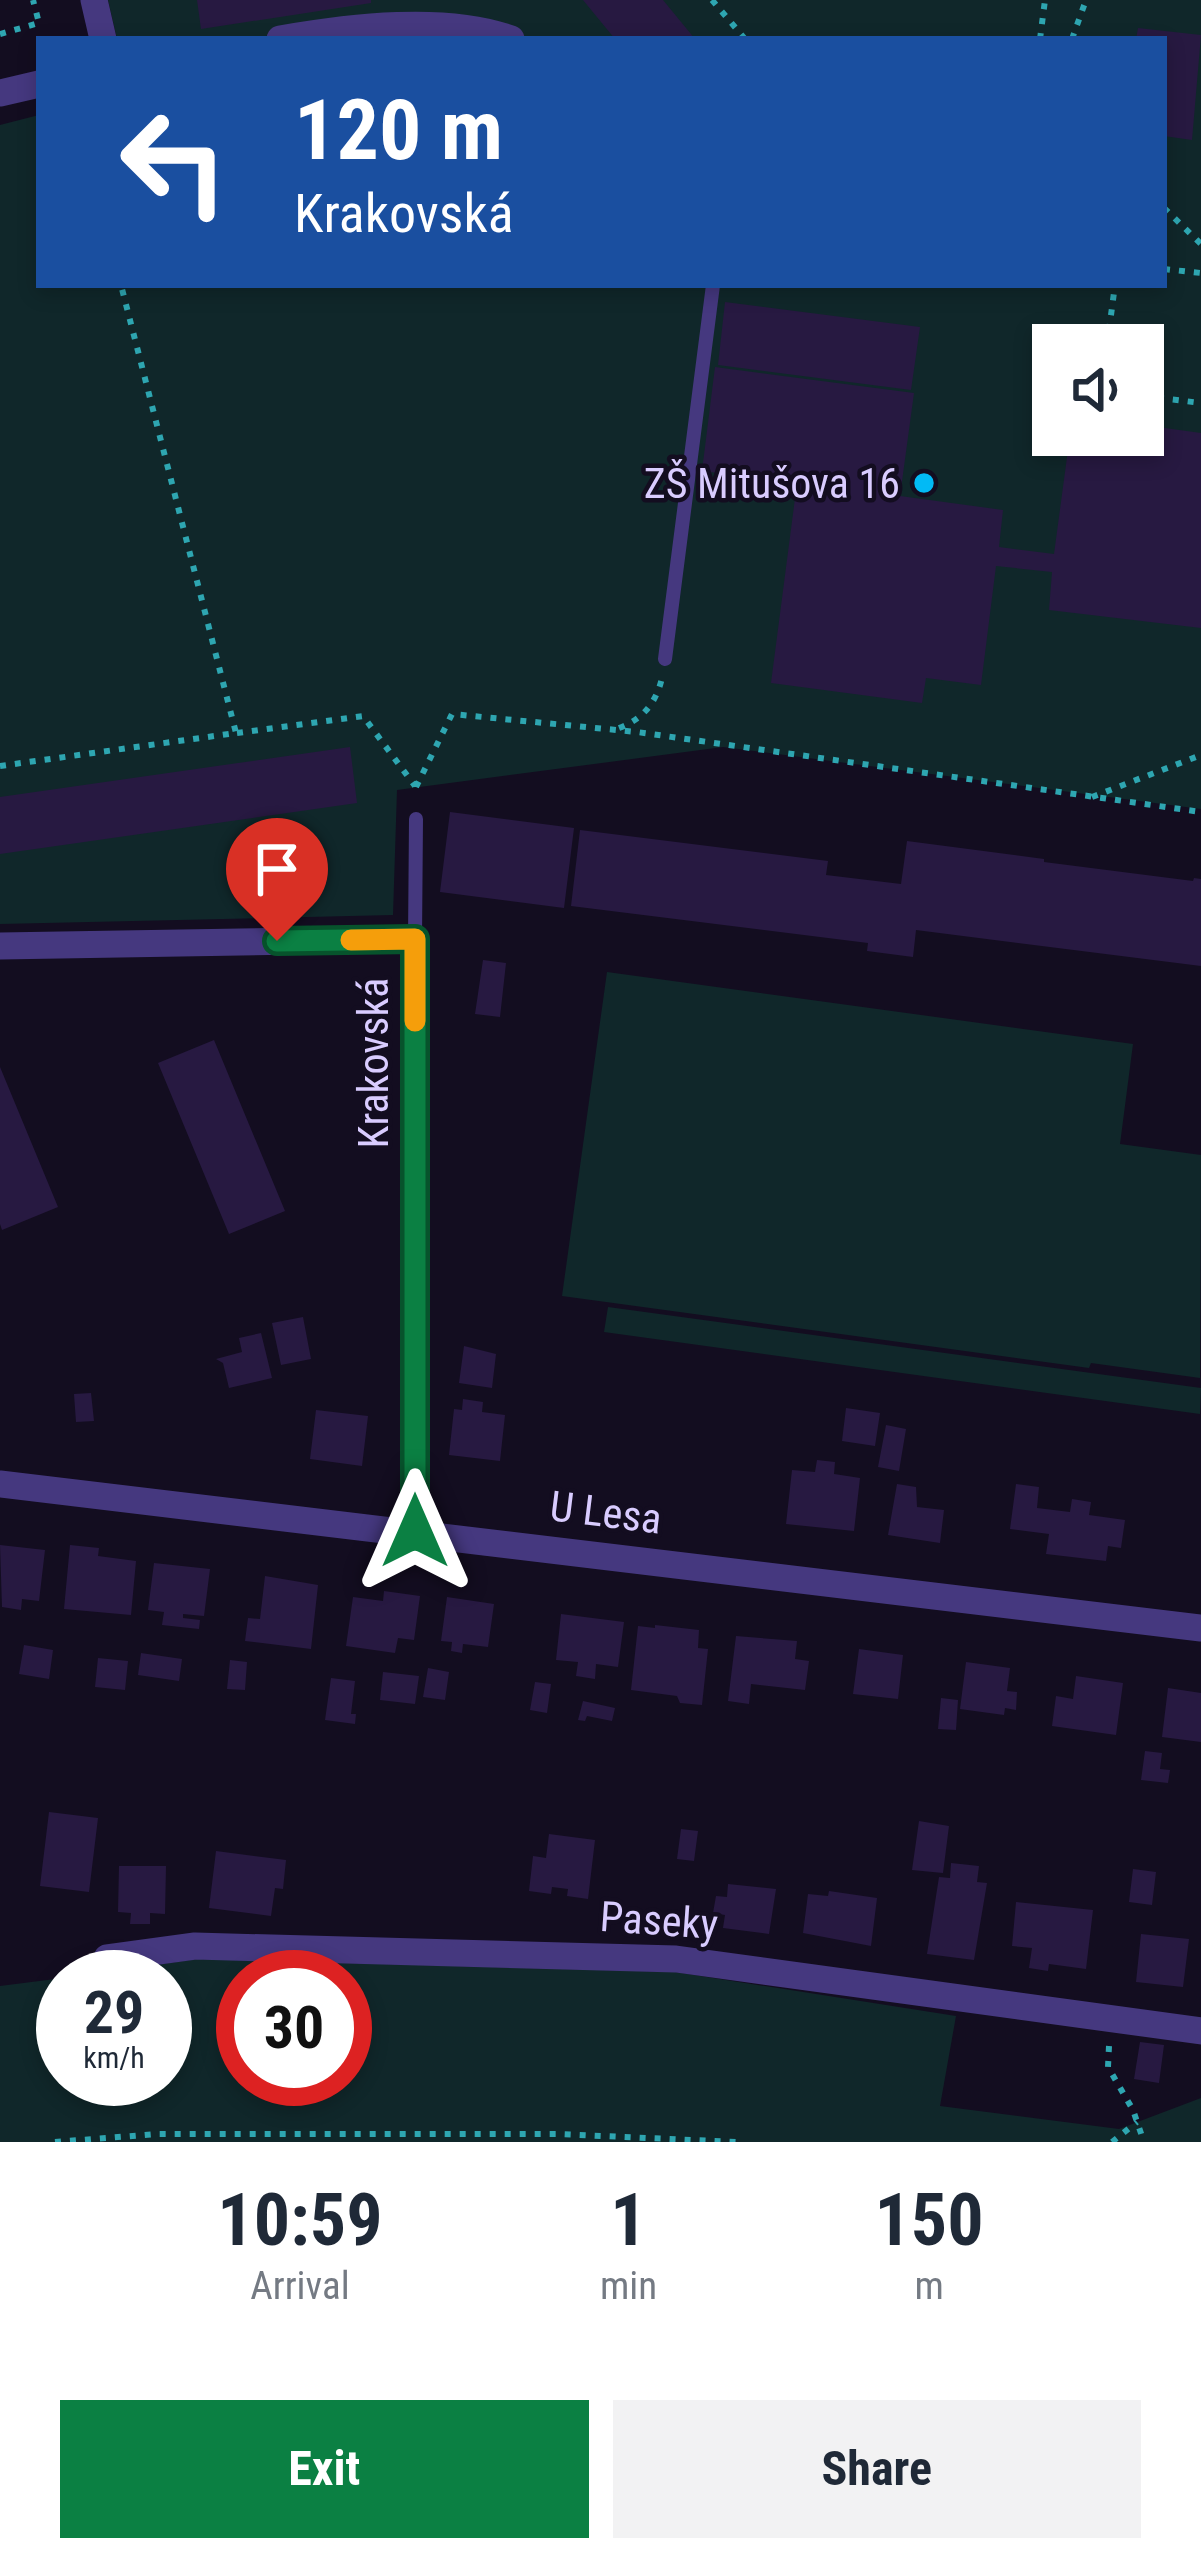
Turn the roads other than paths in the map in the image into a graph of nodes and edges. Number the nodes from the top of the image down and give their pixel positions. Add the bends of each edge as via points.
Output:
1 (94, 0) edge
2 (102, 36) edge
3 (308, 36) edge
4 (501, 36) edge
5 (36, 85) edge
6 (0, 94) edge
7 (713, 288) edge
8 (665, 659) road end
9 (416, 820) road end
10 (415, 939) junction
11 (0, 946) edge
12 (0, 1484) edge
13 (415, 1531) junction
14 (1201, 1628) edge
15 (166, 1950) edge
16 (1201, 2031) edge

1 - 2 street
3 - 4 street via 468,26
5 - 6 street
7 - 8 lane
9 - 10 lane
10 - 11 street, Krakovská
10 - 13 street, Krakovská
12 - 13 street, U Lesa
13 - 14 street, U Lesa
15 - 16 street, Paseky via 676,1959

